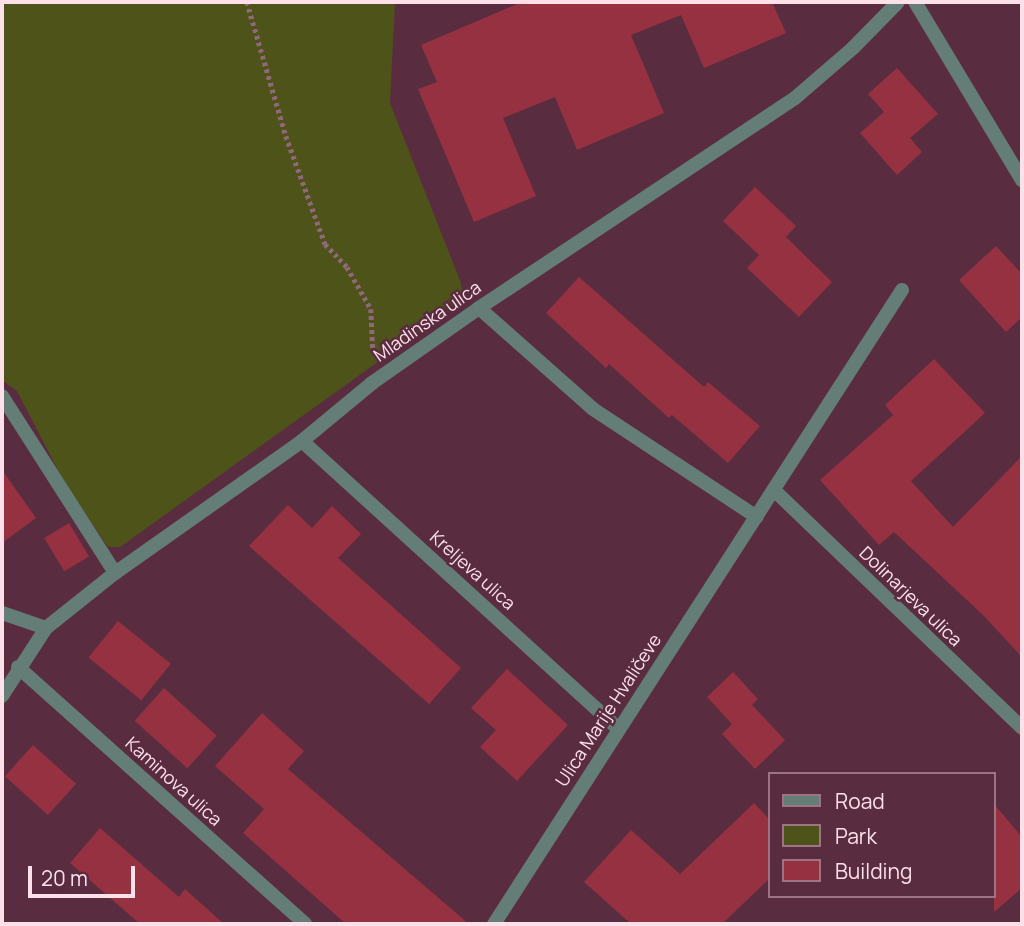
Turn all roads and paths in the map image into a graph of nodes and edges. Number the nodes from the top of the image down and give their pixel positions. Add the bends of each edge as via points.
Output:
1 (247, 2) edge
2 (898, 2) edge
3 (915, 2) edge
4 (1022, 180) edge
5 (902, 290) dead end
6 (479, 308) junction
7 (372, 383) junction
8 (2, 396) edge
9 (302, 441) junction
10 (775, 491) junction
11 (757, 517) junction
12 (115, 573) junction
13 (2, 612) edge
14 (46, 628) junction
15 (18, 667) junction
16 (2, 696) edge
17 (1022, 728) edge
18 (618, 729) junction
19 (305, 924) edge
20 (494, 924) edge

1 - 7 path via 286,136 325,244 347,267 371,309
2 - 6 street, Mladinska ulica via 794,98
3 - 4 street
5 - 10 street, Ulica Marije Hvaličeve
6 - 7 street, Mladinska ulica
6 - 11 street via 593,409
7 - 9 street, Mladinska ulica
8 - 12 street
9 - 12 street, Mladinska ulica
9 - 18 street, Kreljeva ulica
10 - 11 street, Ulica Marije Hvaličeve
10 - 17 street, Dolinarjeva ulica
11 - 18 street, Ulica Marije Hvaličeve
12 - 14 street, Mladinska ulica
13 - 14 street
14 - 15 street, Mladinska ulica
15 - 16 street, Mladinska ulica
15 - 19 street, Kaminova ulica
18 - 20 street, Ulica Marije Hvaličeve

